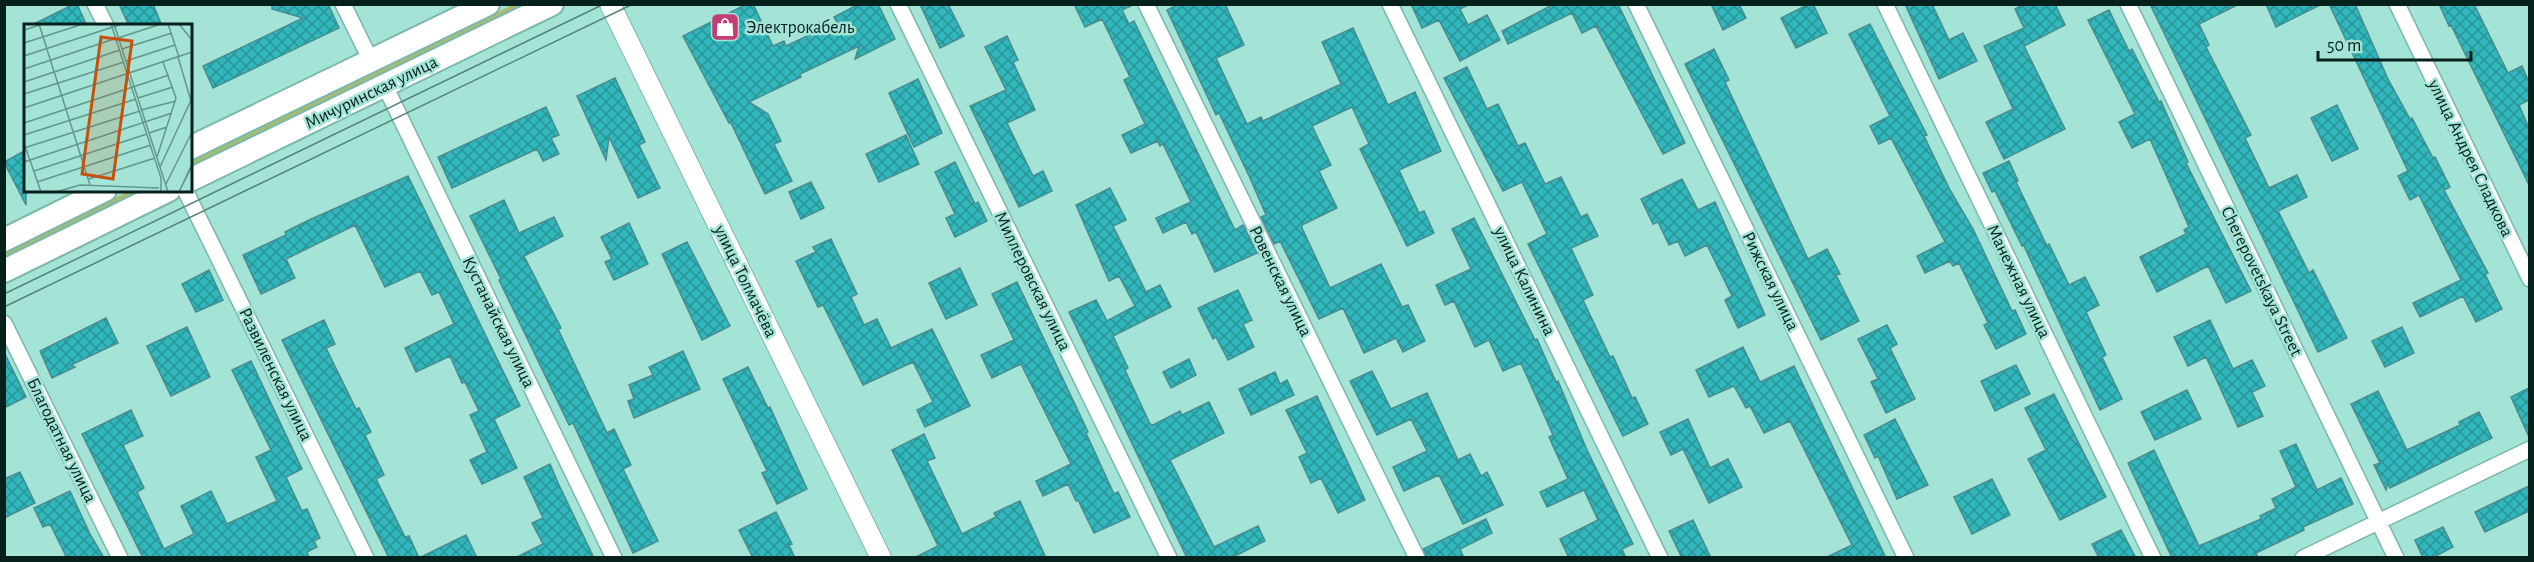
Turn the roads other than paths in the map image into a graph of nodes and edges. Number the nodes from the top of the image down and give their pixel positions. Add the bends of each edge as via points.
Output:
1 (95, 4) edge
2 (343, 4) edge
3 (488, 4) edge
4 (552, 4) edge
5 (610, 4) edge
6 (898, 4) edge
7 (1146, 4) edge
8 (1390, 4) edge
9 (1636, 4) edge
10 (1885, 4) edge
11 (2128, 4) edge
12 (2397, 4) edge
13 (105, 24) edge
14 (371, 61) junction
15 (385, 86) junction
16 (192, 147) edge
17 (192, 179) edge
18 (101, 192) edge
19 (165, 192) edge
20 (186, 192) edge
21 (4, 240) edge
22 (4, 271) edge
23 (2529, 279) edge
24 (4, 323) edge
25 (2529, 449) edge
26 (2378, 521) junction
27 (120, 558) edge
28 (366, 558) edge
29 (614, 558) edge
30 (881, 558) edge
31 (1169, 558) edge
32 (1417, 558) edge
33 (1660, 558) edge
34 (1906, 558) edge
35 (2153, 558) edge
36 (2303, 558) edge
37 (2396, 558) edge

1 - 13 street
2 - 14 street
3 - 14 main road, Мичуринская улица
4 - 15 main road, Мичуринская улица
5 - 30 street, улица Толмачёва
6 - 31 street, Миллеровская улица
7 - 32 street, Ровенская улица
8 - 33 street, улица Калинина
9 - 34 street, Рижская улица
10 - 35 street, Манежная улица
11 - 26 street, Cherepovetskaya Street
12 - 23 street, улица Андрея Сладкова
14 - 16 main road, Мичуринская улица
15 - 17 main road, Мичуринская улица
15 - 29 street, Кустанайская улица
18 - 21 main road
19 - 22 main road
20 - 28 street, Развиленская улица
24 - 27 street, Благодатная улица
25 - 26 street
26 - 36 street
26 - 37 street, Cherepovetskaya Street

